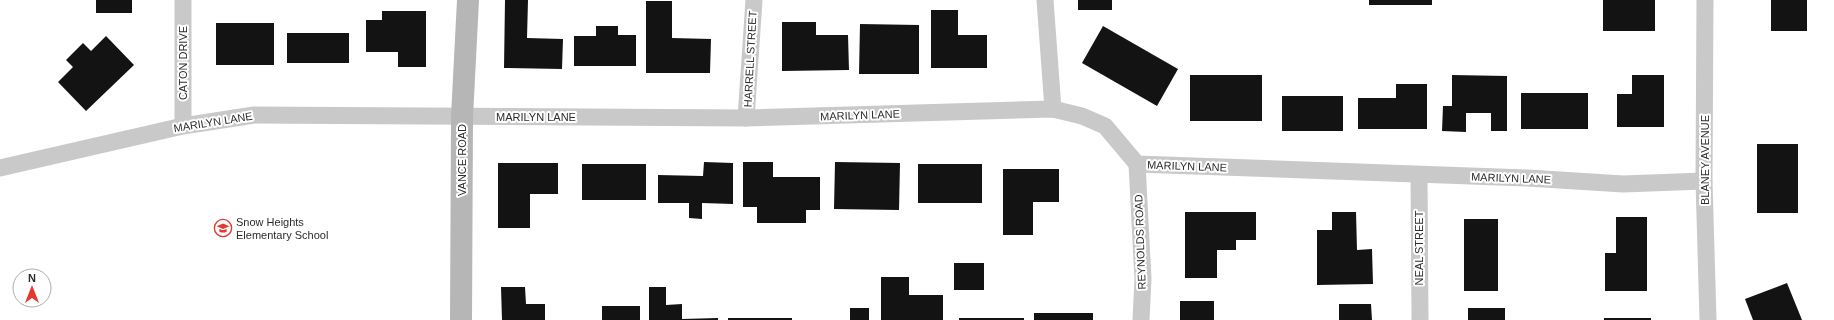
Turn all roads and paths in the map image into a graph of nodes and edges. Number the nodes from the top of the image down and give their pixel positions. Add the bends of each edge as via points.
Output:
1 (183, 0) edge
2 (468, 0) edge
3 (754, 0) edge
4 (1045, 0) edge
5 (1705, 0) edge
6 (1053, 109) junction
7 (462, 117) junction
8 (746, 118) junction
9 (183, 126) junction
10 (1137, 164) junction
11 (0, 168) edge
12 (1418, 175) junction
13 (1704, 181) junction
14 (461, 320) edge
15 (1141, 320) edge
16 (1420, 320) edge
17 (1708, 320) edge

1 - 9 street, CATON DRIVE
2 - 7 street, VANCE ROAD
3 - 8 street, HARRELL STREET
4 - 6 street
5 - 13 street, BLANEY AVENUE
6 - 8 street, MARILYN LANE
6 - 10 street, MARILYN LANE via 1082,116 1105,126
7 - 8 street, MARILYN LANE
7 - 9 street, MARILYN LANE via 254,115
7 - 14 street, VANCE ROAD
9 - 11 street, MARILYN LANE
10 - 12 street, MARILYN LANE
10 - 15 street, REYNOLDS ROAD via 1143,279
12 - 13 street, MARILYN LANE via 1623,184
12 - 16 street, NEAL STREET
13 - 17 street, BLANEY AVENUE

